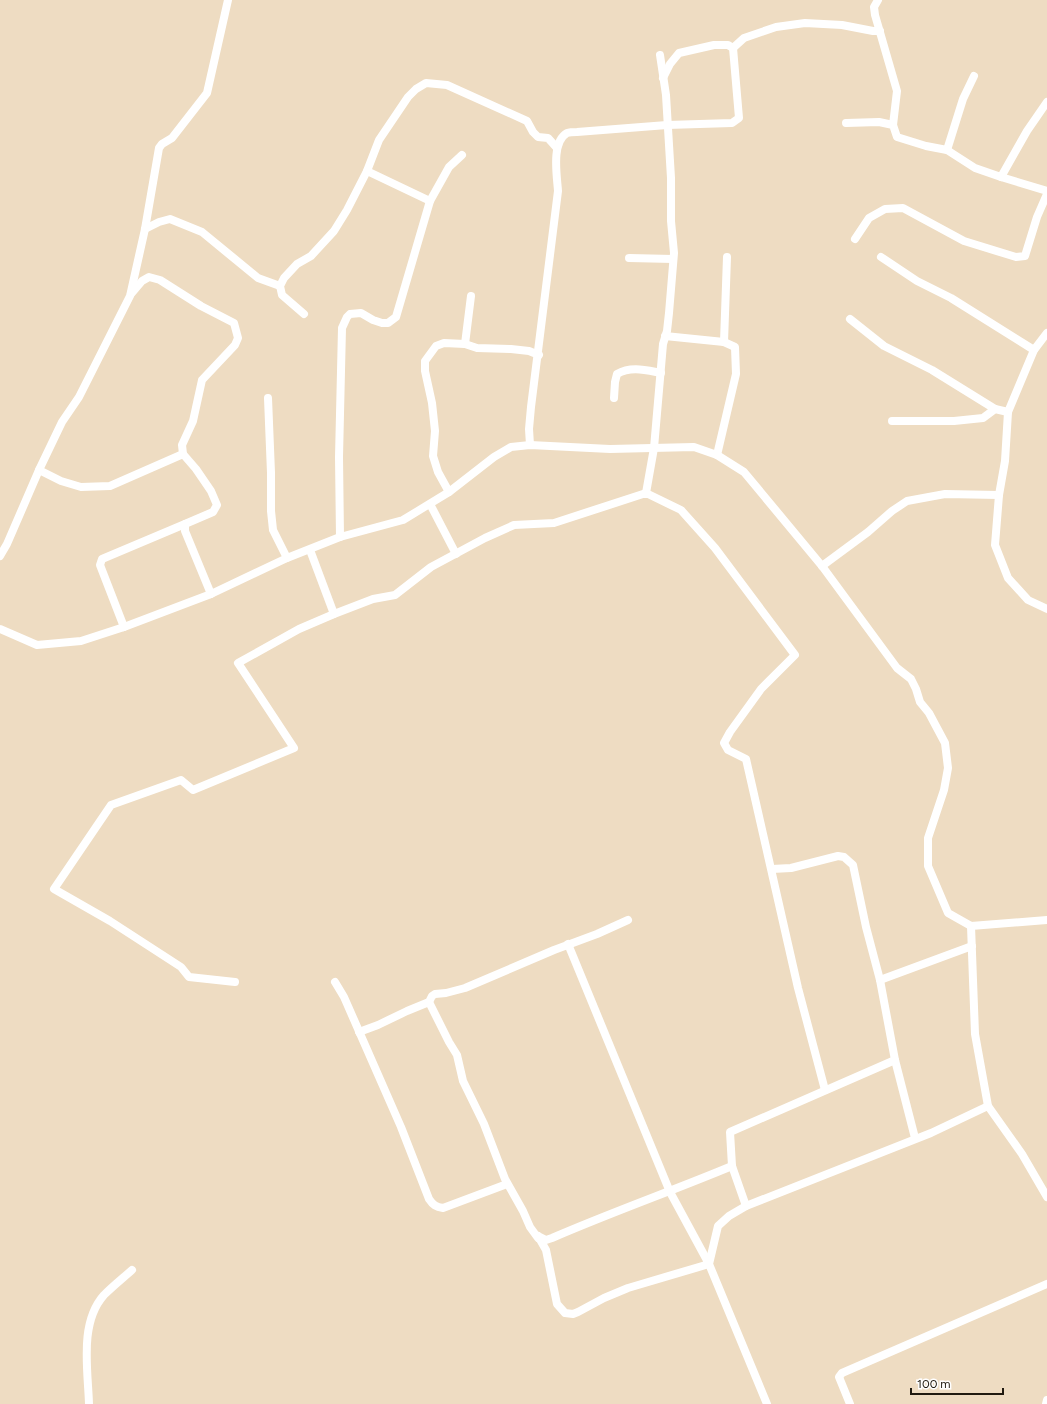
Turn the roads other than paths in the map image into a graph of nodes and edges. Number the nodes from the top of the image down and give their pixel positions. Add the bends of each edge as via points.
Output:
1 (228, 0) edge
2 (878, 0) edge
3 (880, 31) junction
4 (733, 48) junction
5 (660, 55) dead end
6 (974, 76) dead end
7 (664, 78) junction
8 (1047, 102) edge
9 (846, 123) dead end
10 (668, 125) junction
11 (893, 125) junction
12 (557, 148) junction
13 (948, 150) junction
14 (462, 155) dead end
15 (367, 171) junction
16 (1001, 177) junction
17 (1047, 190) edge
18 (1047, 194) edge
19 (430, 201) junction
20 (145, 229) junction
21 (855, 239) dead end
22 (727, 257) dead end
23 (881, 257) dead end
24 (629, 258) dead end
25 (673, 259) junction
26 (280, 286) junction
27 (130, 296) junction
28 (471, 296) dead end
29 (304, 314) dead end
30 (850, 319) dead end
31 (1047, 333) edge
32 (665, 336) junction
33 (724, 342) junction
34 (465, 344) junction
35 (1034, 350) junction
36 (539, 355) junction
37 (661, 373) junction
38 (268, 398) dead end
39 (614, 398) dead end
40 (995, 409) junction
41 (1008, 412) junction
42 (892, 421) dead end
43 (530, 445) junction
44 (654, 448) junction
45 (183, 454) junction
46 (717, 455) junction
47 (39, 470) junction
48 (449, 492) junction
49 (646, 493) junction
50 (999, 495) junction
51 (430, 504) junction
52 (184, 524) junction
53 (340, 537) junction
54 (310, 550) junction
55 (456, 554) junction
56 (0, 556) edge
57 (287, 558) junction
58 (822, 566) junction
59 (211, 594) junction
60 (1047, 609) edge
61 (334, 614) junction
62 (124, 627) junction
63 (0, 629) edge
64 (772, 869) junction
65 (628, 920) dead end
66 (1047, 920) edge
67 (971, 926) junction
68 (568, 944) junction
69 (972, 946) junction
70 (880, 980) junction
71 (235, 982) dead end
72 (335, 982) dead end
73 (429, 1002) junction
74 (359, 1032) junction
75 (895, 1060) junction
76 (825, 1090) junction
77 (988, 1106) junction
78 (915, 1138) junction
79 (732, 1166) junction
80 (507, 1184) junction
81 (670, 1192) junction
82 (1047, 1197) edge
83 (746, 1206) junction
84 (538, 1236) junction
85 (709, 1264) junction
86 (132, 1270) dead end
87 (1047, 1284) edge
88 (1047, 1400) edge
89 (89, 1404) edge
90 (768, 1404) edge
91 (850, 1404) edge
92 (1046, 1404) edge

1 - 20 street via 205,96 172,138 159,148
2 - 3 street via 874,7
3 - 4 street via 805,23 776,27 744,38
3 - 11 street via 897,91
4 - 7 street via 728,45 714,45 680,53 670,64
4 - 10 street via 739,118 732,123
5 - 7 street
6 - 13 street via 963,98
7 - 10 street
8 - 16 street
9 - 11 street via 879,122
10 - 12 street via 568,133
10 - 25 street
11 - 13 street via 897,137
12 - 15 street via 548,138 538,137 527,121 447,85 426,84 408,97 379,140
12 - 36 street via 558,191
13 - 16 street via 975,168
14 - 19 street via 449,167
15 - 19 street
15 - 26 street via 334,231 311,256 297,264
16 - 17 street
18 - 21 street via 1025,256 1016,257 964,241 903,208 886,209 869,218
19 - 53 street via 396,316 388,323 382,323 361,313 350,314 342,328 338,457
20 - 26 street via 170,219 202,232 258,278
20 - 27 street
22 - 33 street
23 - 35 street
24 - 25 street
25 - 32 street
26 - 29 street via 282,295
27 - 45 street via 142,281 149,277 160,280 234,323 238,338 202,380 193,421 182,445
27 - 47 street
28 - 34 street
30 - 40 street via 884,346 932,370
31 - 35 street
32 - 33 street
32 - 37 street
33 - 46 street via 735,347 736,374
34 - 36 street via 477,348 529,351
34 - 48 street via 444,343 436,346 425,361 432,403 434,456 438,472
35 - 41 street
36 - 43 street via 529,429
37 - 39 street via 624,370 617,374 614,382
37 - 44 street
38 - 57 street via 270,511 273,530
40 - 41 street
40 - 42 street via 983,418 954,421
41 - 50 street via 1005,461
43 - 44 street
43 - 48 street via 511,447
44 - 46 street via 694,447
44 - 49 street
45 - 47 street via 110,486 81,487
45 - 52 street via 196,469 217,505 213,512
46 - 58 street via 744,472
47 - 56 street via 8,544
48 - 51 street
49 - 55 street via 554,523 514,525
49 - 64 street via 680,510 715,548 795,655 761,690 724,744 728,750 746,759
50 - 58 street via 945,494 906,501
50 - 60 street via 995,545 1008,578 1028,600
51 - 53 street via 403,520
51 - 55 street
52 - 59 street
52 - 62 street via 102,559 100,565
53 - 54 street
54 - 57 street
54 - 61 street
55 - 61 street via 431,567 395,595
57 - 59 street
58 - 67 street via 897,668 911,679 920,702 945,743 948,768 944,790 928,838 928,866 948,913
59 - 62 street
61 - 71 street via 299,629 238,663 294,748 193,790 181,780 111,805 54,889 110,921 181,967 189,977
62 - 63 street via 81,641 37,645
64 - 70 street via 791,868 838,856 848,859 853,865
64 - 76 street via 798,988
65 - 68 street
66 - 67 street
67 - 69 street
68 - 73 street via 465,988 435,994
68 - 81 street
69 - 70 street
69 - 77 street via 975,1034
70 - 75 street
72 - 74 street
73 - 74 street
73 - 80 street via 457,1055 464,1081
74 - 80 street via 433,1204 437,1208 443,1208
75 - 76 street
75 - 78 street
76 - 79 street via 730,1132
77 - 78 street
77 - 82 street via 1022,1154
78 - 83 street
79 - 81 street
79 - 83 street
80 - 84 street via 530,1227
81 - 84 street via 615,1211 546,1240
81 - 85 street
83 - 85 street via 718,1226
84 - 85 street via 546,1250 557,1304 565,1313 573,1314 628,1288
85 - 90 street
86 - 89 street via 103,1296 94,1314 88,1335 86,1358
87 - 91 street via 842,1372 839,1377
88 - 92 street

